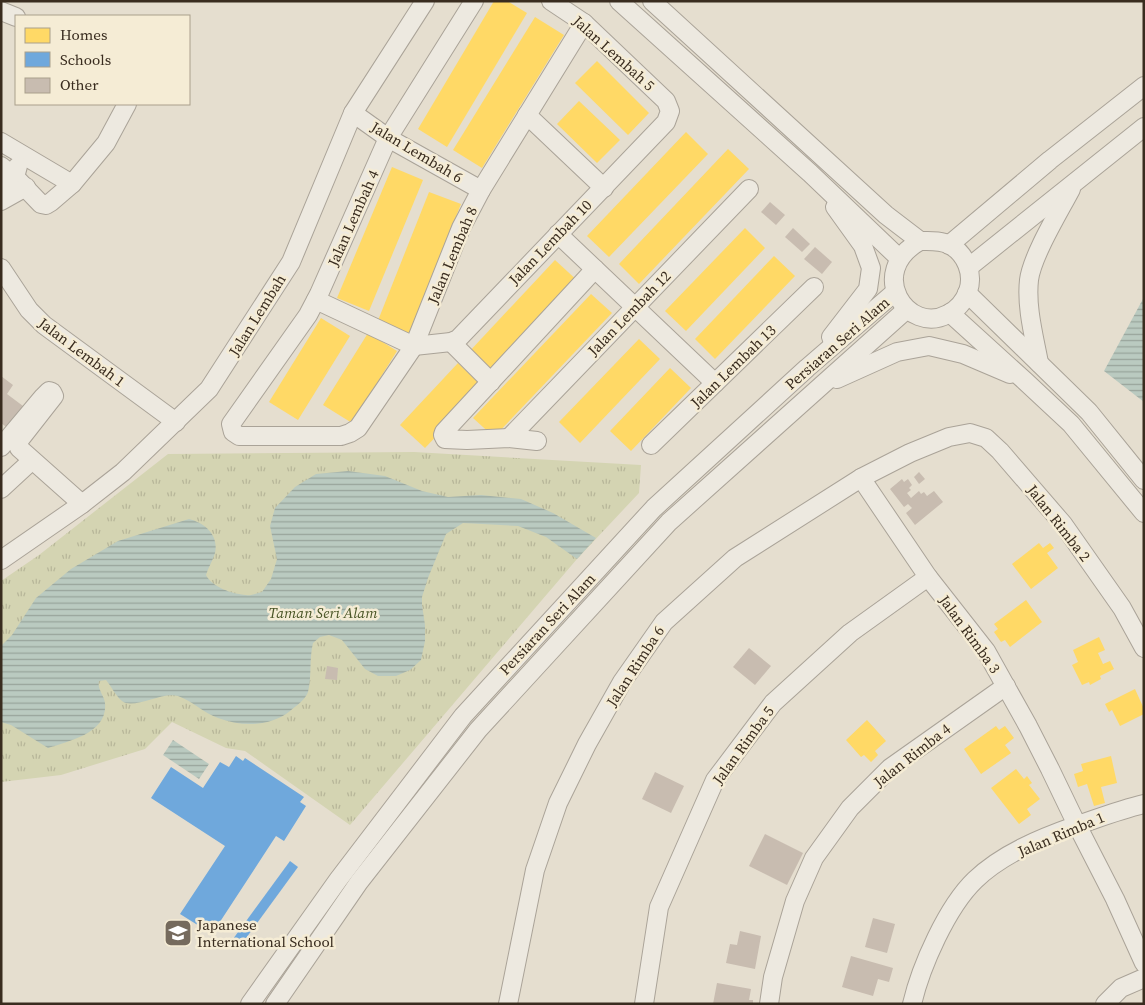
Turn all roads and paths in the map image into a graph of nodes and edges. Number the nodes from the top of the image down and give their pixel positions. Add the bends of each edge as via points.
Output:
1 (425, 1) edge
2 (474, 1) edge
3 (551, 1) edge
4 (619, 1) edge
5 (652, 1) edge
6 (1, 11) edge
7 (15, 17) edge
8 (584, 23) junction
9 (1144, 86) edge
10 (126, 105) edge
11 (670, 111) joint
12 (353, 113) junction
13 (527, 115) junction
14 (1144, 127) edge
15 (388, 138) junction
16 (1, 142) edge
17 (22, 154) junction
18 (810, 173) junction
19 (11, 179) edge
20 (72, 184) junction
21 (1073, 184) junction
22 (604, 188) junction
23 (749, 189) dead end
24 (481, 190) junction
25 (1, 201) edge
26 (558, 234) junction
27 (920, 241) junction
28 (949, 245) junction
29 (899, 258) junction
30 (969, 267) junction
31 (1, 268) edge
32 (595, 269) junction
33 (814, 287) dead end
34 (895, 292) junction
35 (967, 294) junction
36 (316, 300) junction
37 (635, 307) junction
38 (907, 309) junction
39 (950, 313) junction
40 (451, 342) junction
41 (414, 346) junction
42 (1039, 363) junction
43 (807, 368) junction
44 (1025, 381) junction
45 (491, 382) junction
46 (715, 383) junction
47 (823, 386) junction
48 (176, 422) junction
49 (350, 433) joint
50 (949, 437) joint
51 (509, 438) junction
52 (537, 441) dead end
53 (651, 445) dead end
54 (2, 446) edge
55 (26, 465) junction
56 (861, 478) junction
57 (1144, 480) edge
58 (1, 489) edge
59 (78, 507) junction
60 (1144, 513) edge
61 (1, 560) edge
62 (928, 578) junction
63 (1144, 648) edge
64 (1006, 686) junction
65 (1144, 804) edge
66 (1077, 826) junction
67 (1144, 963) edge
68 (1144, 978) edge
69 (250, 1004) edge
70 (275, 1004) edge
71 (508, 1004) edge
72 (644, 1004) edge
73 (769, 1004) edge
74 (912, 1004) edge
75 (1105, 1004) edge

1 - 12 street, Jalan Lembah
2 - 15 street, Jalan Lembah 4
3 - 8 street, Jalan Lembah 5
4 - 18 street
5 - 27 street via 886,215
6 - 7 street
8 - 11 street, Jalan Lembah 5 via 666,101
8 - 13 street, Jalan Lembah 8
9 - 28 street
10 - 20 street via 106,144
11 - 22 street, Jalan Lembah 10 via 666,122
12 - 15 street, Jalan Lembah 6
12 - 48 street, Jalan Lembah via 291,262 210,389
13 - 22 street
13 - 24 street, Jalan Lembah 8
14 - 21 street
15 - 24 street, Jalan Lembah 6
15 - 36 street, Jalan Lembah 4
16 - 17 street
17 - 19 street
17 - 20 street
18 - 29 street
18 - 43 street via 863,246 871,268 868,289
19 - 20 street via 41,204 52,202
19 - 25 street
21 - 30 street
21 - 42 street via 1029,278 1029,306
22 - 26 street, Jalan Lembah 10
23 - 37 street, Jalan Lembah 12
24 - 41 street, Jalan Lembah 8 via 461,228
26 - 32 street
26 - 40 street, Jalan Lembah 10 via 458,339
27 - 28 street
27 - 29 street
28 - 30 street via 961,254
29 - 34 street via 893,277
30 - 35 street via 971,282
31 - 48 street, Jalan Lembah 1 via 29,310 44,325
32 - 37 street
32 - 45 street
33 - 46 street, Jalan Lembah 13
34 - 38 street
34 - 43 street, Persiaran Seri Alam
35 - 39 street via 957,309
35 - 42 street
36 - 41 street
36 - 49 street, Jalan Lembah 4 via 231,424 233,432 239,436 340,436
37 - 46 street
37 - 51 street, Jalan Lembah 12
38 - 39 street via 929,318
38 - 47 street, Persiaran Seri Alam
39 - 44 street
40 - 41 street
40 - 45 street
41 - 49 street, Jalan Lembah 8 via 358,428
42 - 57 street via 1089,412
43 - 69 street, Persiaran Seri Alam via 654,508 463,716 338,880
44 - 47 street via 963,354 929,346 897,352
44 - 60 street via 1071,424
45 - 51 street via 443,435 445,439
46 - 53 street, Jalan Lembah 13
47 - 70 street, Persiaran Seri Alam via 669,522 478,730 359,882
48 - 59 street, Jalan Lembah via 123,472
50 - 56 street, Jalan Rimba 6
50 - 63 street, Jalan Rimba 2 via 970,433 986,438 1000,451 1063,524 1122,608
51 - 52 street
54 - 55 street
54 - 59 street via 43,397 52,392 54,396 18,442 19,448
55 - 58 street
55 - 59 street
56 - 62 street, Jalan Rimba 3
56 - 71 street, Jalan Rimba 6 via 735,558 664,622 622,682 558,803 536,870
59 - 61 street, Jalan Lembah
62 - 64 street, Jalan Rimba 3 via 986,651
62 - 72 street, Jalan Rimba 5 via 850,633 773,703 715,780 659,907
64 - 66 street, Jalan Rimba 3
64 - 73 street, Jalan Rimba 4 via 890,768 850,808 814,858 795,900 773,977
65 - 66 street, Jalan Rimba 1
66 - 67 street, Jalan Rimba 3 via 1116,899
66 - 74 street, Jalan Rimba 1 via 1053,834 991,867 962,894 925,964
68 - 75 street via 1121,988

